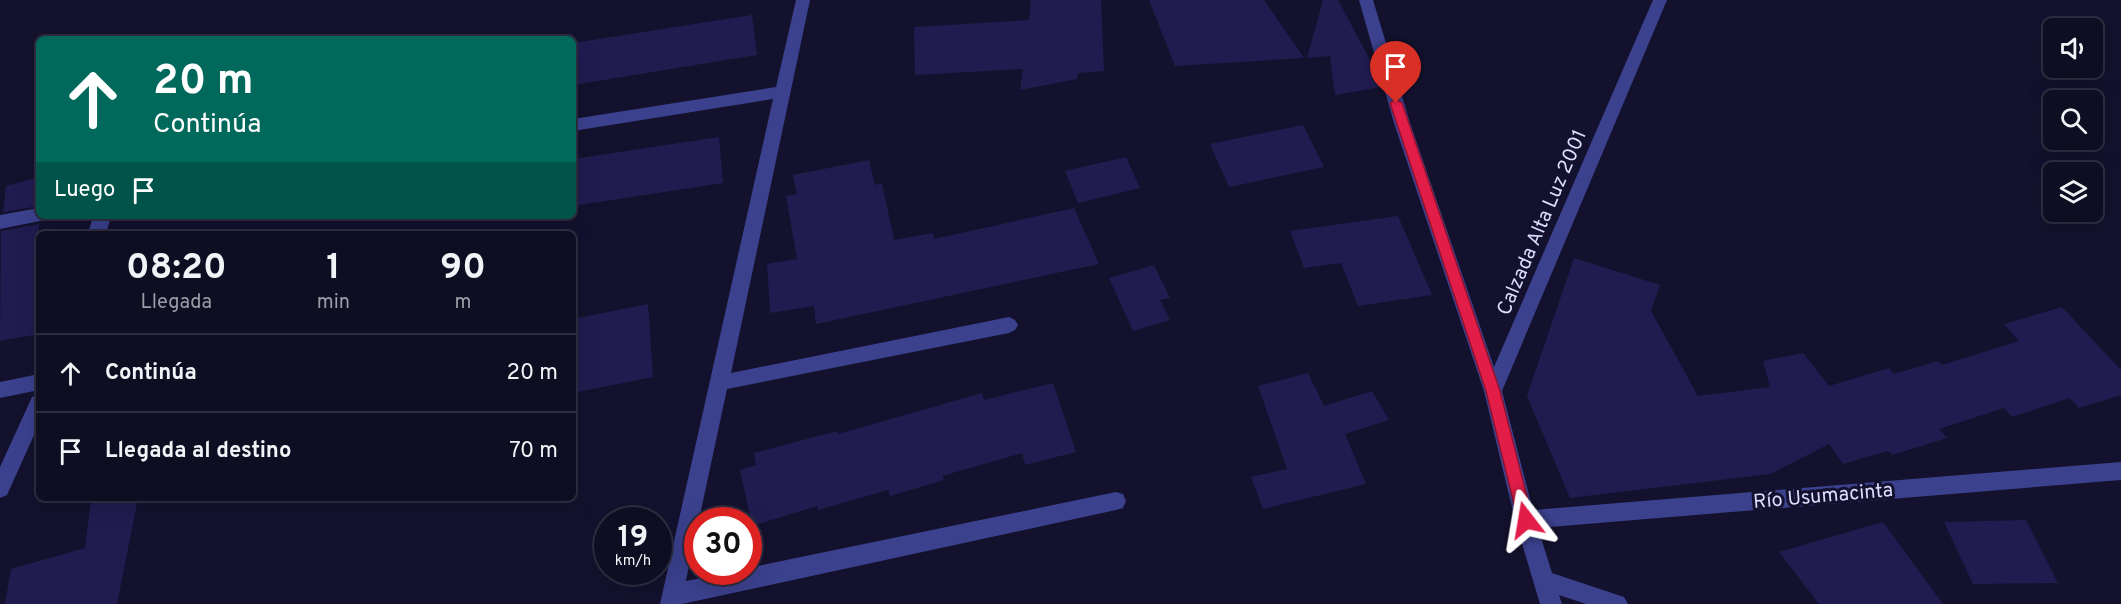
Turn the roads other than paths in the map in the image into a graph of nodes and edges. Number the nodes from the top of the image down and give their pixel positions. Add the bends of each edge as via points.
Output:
1 (803, 0) edge
2 (1366, 0) edge
3 (1660, 0) edge
4 (782, 92) junction
5 (576, 125) edge
6 (36, 216) edge
7 (0, 222) edge
8 (1009, 325) dead end
9 (36, 383) edge
10 (719, 383) junction
11 (0, 390) edge
12 (1493, 391) junction
13 (36, 410) edge
14 (2121, 471) edge
15 (0, 489) edge
16 (1116, 501) dead end
17 (1526, 520) junction
18 (1546, 581) junction
19 (672, 599) edge
20 (1551, 604) edge
21 (1617, 604) edge

1 - 4 street
2 - 12 street via 1402,123
3 - 12 street, Calzada Alta Luz 2001
4 - 5 street
4 - 10 street
6 - 7 street
8 - 10 street
9 - 11 street
10 - 19 street
12 - 17 street
13 - 15 street
14 - 17 street, Río Usumacinta
16 - 19 street
17 - 18 street
18 - 20 street
18 - 21 street

